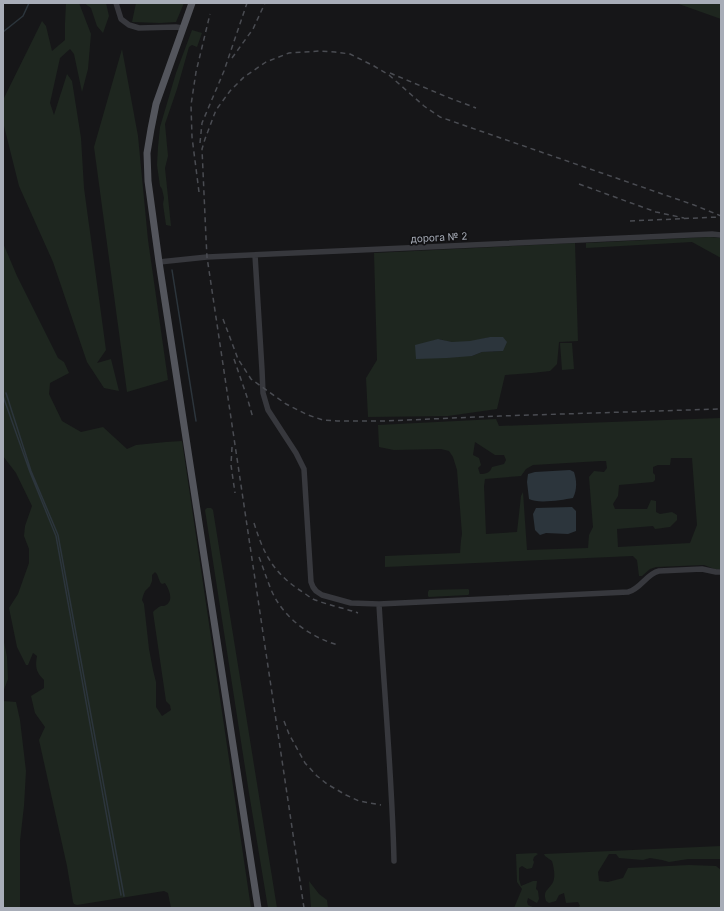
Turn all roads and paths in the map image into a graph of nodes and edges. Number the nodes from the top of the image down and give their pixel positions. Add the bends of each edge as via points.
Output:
1 (116, 3) edge
2 (192, 3) edge
3 (183, 28) junction
4 (721, 235) edge
5 (254, 255) junction
6 (159, 262) junction
7 (721, 572) edge
8 (379, 604) junction
9 (394, 861) dead end
10 (258, 908) edge

1 - 3 street via 121,19 130,25 139,28
2 - 3 main road
3 - 6 main road via 156,104 147,153 148,181
4 - 5 street, дорога № 2
5 - 6 street, дорога № 2
5 - 8 street via 263,393 268,410 304,469 311,582 316,592 322,595 351,603
6 - 10 main road
7 - 8 street via 702,569 654,572 637,588 628,592
8 - 9 street

